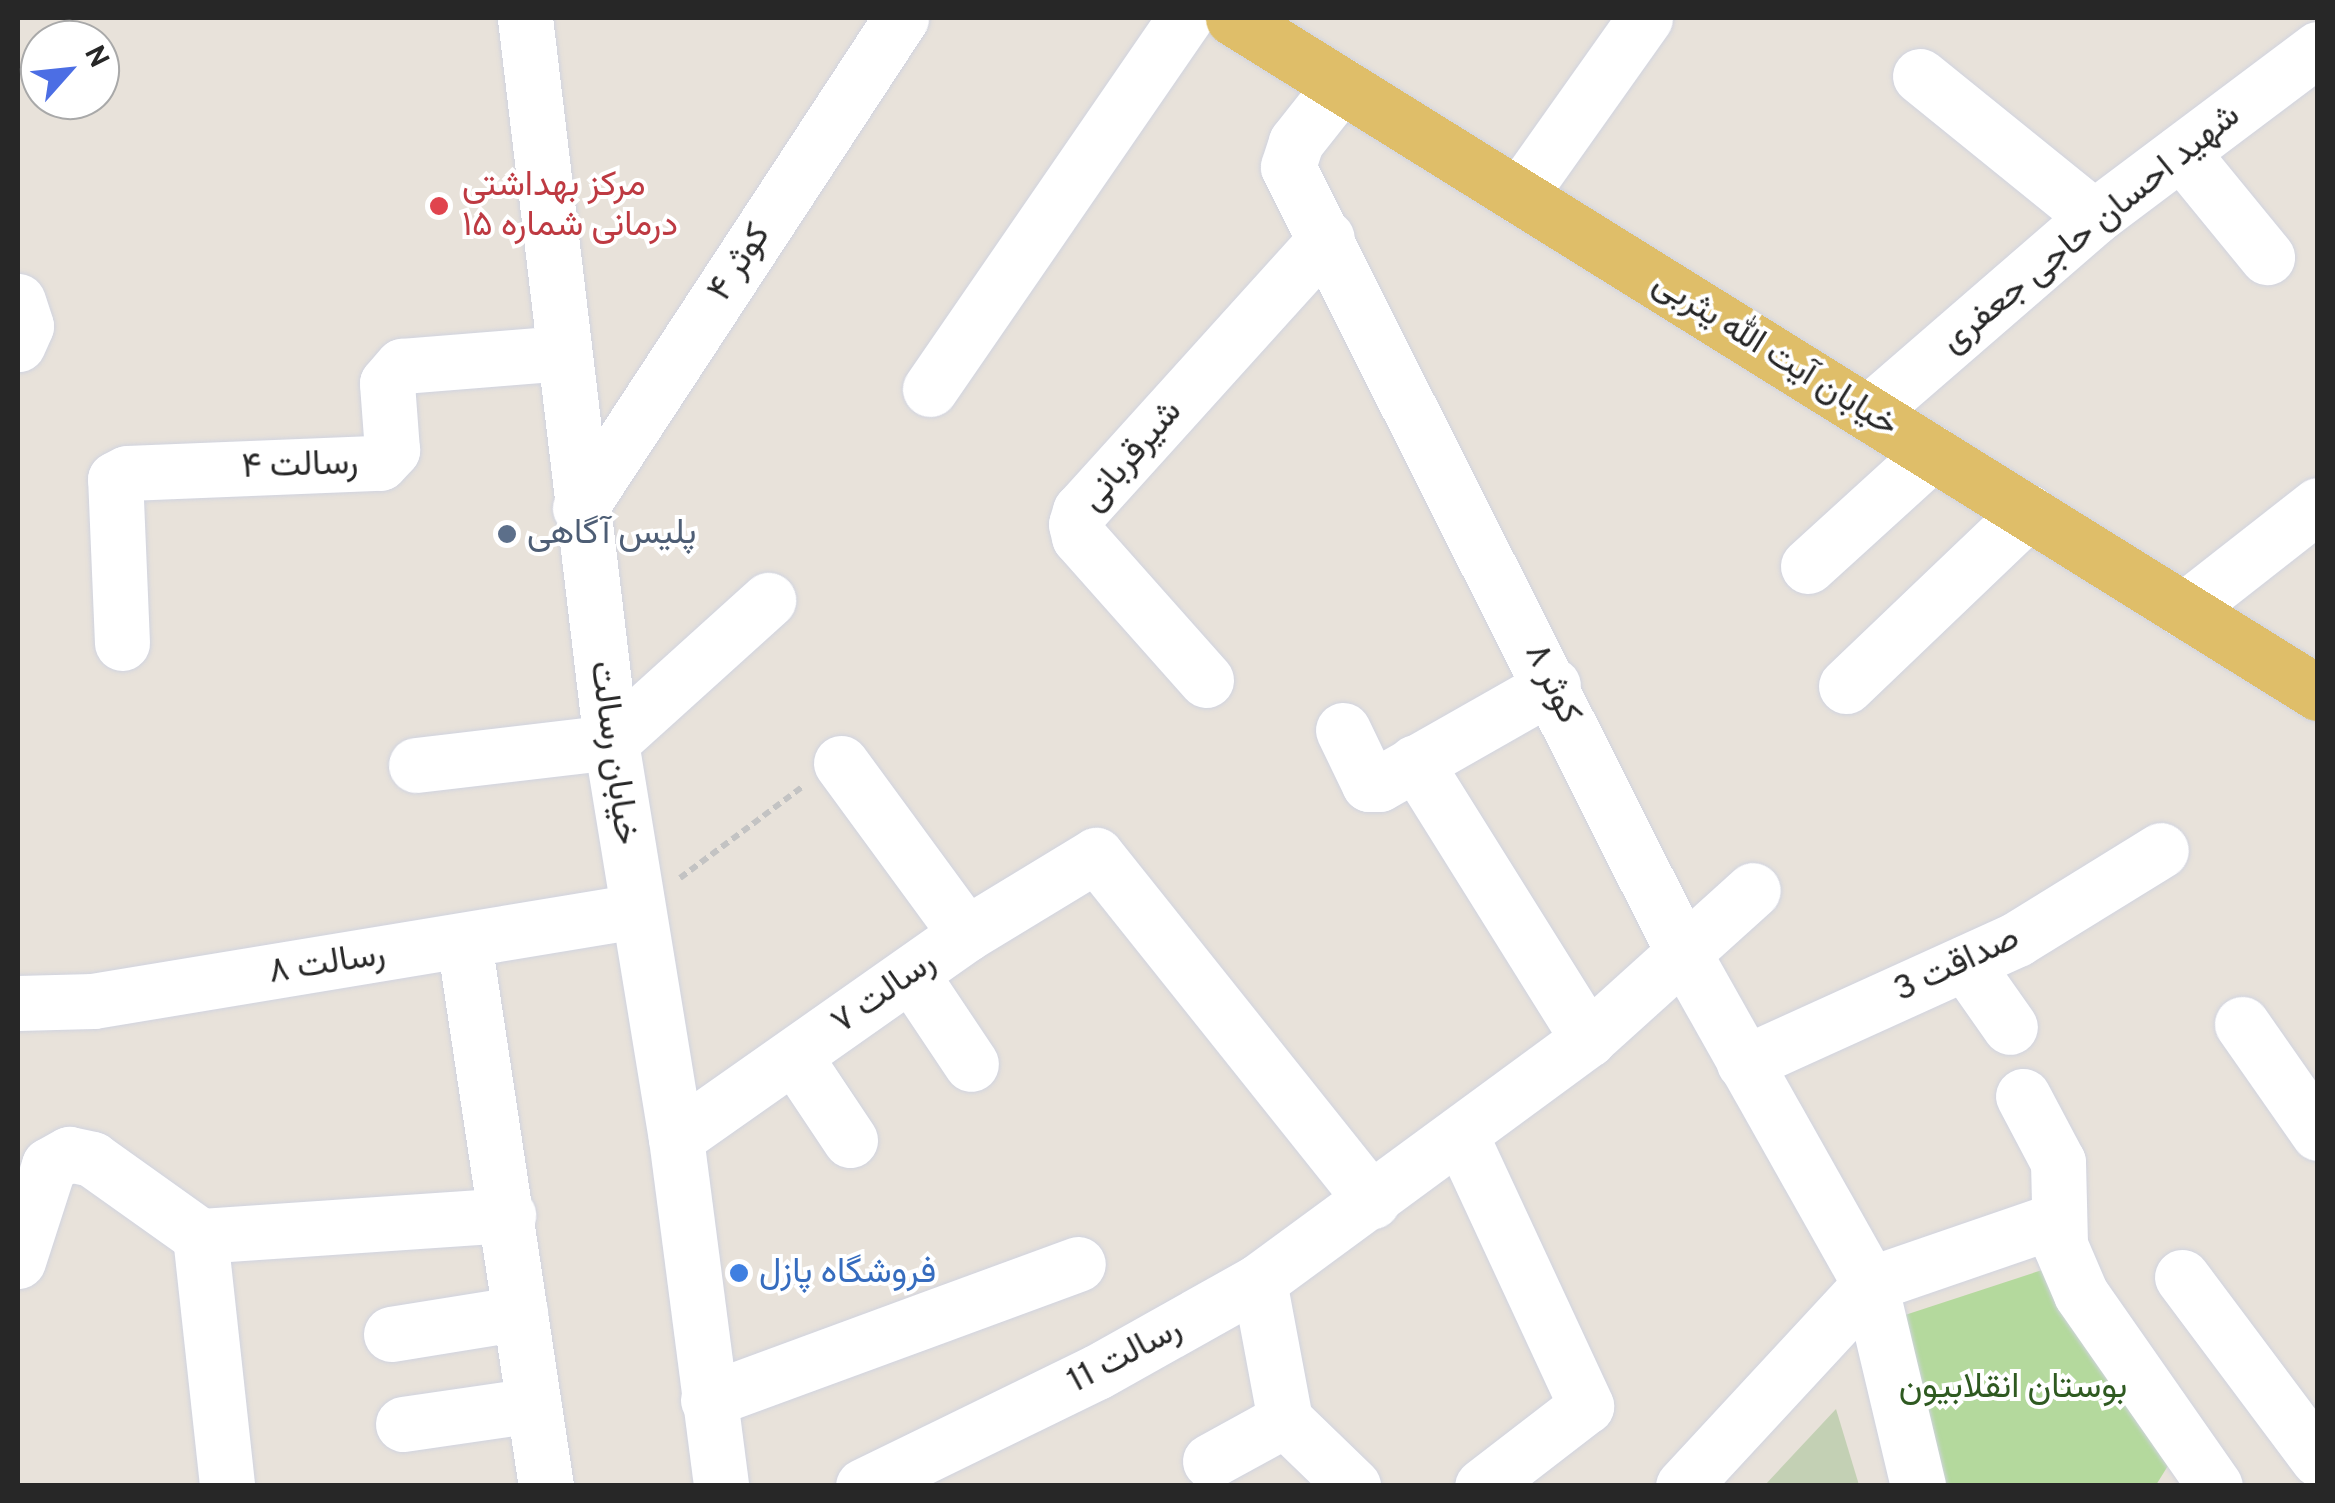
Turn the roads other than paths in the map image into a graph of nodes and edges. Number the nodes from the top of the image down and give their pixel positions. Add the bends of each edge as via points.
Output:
1 (525, 18) edge
2 (901, 18) edge
3 (1185, 18) edge
4 (1645, 18) edge
5 (1257, 24) edge
6 (2310, 73) edge
7 (1920, 76) dead end
8 (1341, 85) junction
9 (2181, 152) junction
10 (1519, 196) junction
11 (2094, 217) junction
12 (1327, 238) junction
13 (2267, 258) dead end
14 (563, 352) junction
15 (930, 389) dead end
16 (1868, 413) junction
17 (1932, 453) junction
18 (2318, 505) edge
19 (580, 508) junction
20 (2028, 512) junction
21 (1808, 566) dead end
22 (768, 600) dead end
23 (2184, 610) junction
24 (122, 643) dead end
25 (1206, 680) dead end
26 (1553, 685) junction
27 (1846, 686) dead end
28 (2318, 693) edge
29 (1343, 730) dead end
30 (611, 742) junction
31 (1415, 762) junction
32 (841, 764) road end
33 (416, 765) dead end
34 (2161, 850) dead end
35 (1753, 890) dead end
36 (636, 911) junction
37 (966, 934) junction
38 (464, 942) junction
39 (1684, 954) junction
40 (1965, 962) junction
41 (911, 974) junction
42 (18, 1003) edge
43 (2242, 1024) dead end
44 (2010, 1026) dead end
45 (1588, 1038) junction
46 (794, 1056) junction
47 (1744, 1063) junction
48 (971, 1064) dead end
49 (2023, 1096) dead end
50 (2318, 1133) edge
51 (1460, 1134) junction
52 (676, 1138) junction
53 (850, 1140) dead end
54 (1372, 1201) junction
55 (508, 1215) junction
56 (2056, 1220) junction
57 (200, 1236) junction
58 (18, 1261) edge
59 (1078, 1264) dead end
60 (2182, 1277) dead end
61 (1259, 1281) junction
62 (1870, 1284) junction
63 (520, 1313) junction
64 (391, 1334) dead end
65 (708, 1400) junction
66 (534, 1405) junction
67 (1285, 1420) junction
68 (403, 1424) dead end
69 (2317, 1456) edge
70 (1210, 1461) dead end
71 (2207, 1482) edge
72 (227, 1486) edge
73 (546, 1486) edge
74 (722, 1486) edge
75 (864, 1486) edge
76 (1352, 1486) edge
77 (1482, 1486) edge
78 (1682, 1486) edge
79 (1918, 1486) edge

1 - 14 street, خیابان رسالت
2 - 19 street, کوثر ۴
3 - 15 street
4 - 10 street
5 - 8 main road, خیابان آیت الله یثربی
6 - 9 street, شهید احسان حاجی جعفری
7 - 11 street
8 - 10 main road, خیابان آیت الله یثربی
8 - 12 street, کوثر ۸ via 1288,155 1288,167
9 - 11 street, شهید احسان حاجی جعفری
9 - 13 street
10 - 16 main road, خیابان آیت الله یثربی
11 - 16 street, شهید احسان حاجی جعفری
12 - 25 street, شیرقربانی via 1080,511 1079,536
12 - 26 street, کوثر ۸
14 - 19 street, خیابان رسالت
14 - 24 street, رسالت ۴ via 402,366 387,384 392,450 380,463 126,473 115,479
16 - 17 main road, خیابان آیت الله یثربی
17 - 20 main road, خیابان آیت الله یثربی
17 - 21 street
18 - 23 street
19 - 30 street, خیابان رسالت
20 - 23 main road, خیابان آیت الله یثربی
20 - 27 street
22 - 30 street
23 - 28 main road, خیابان آیت الله یثربی
26 - 31 street
26 - 39 street, کوثر ۸
29 - 31 street via 1369,784
30 - 33 street
30 - 36 street, خیابان رسالت
31 - 45 street
32 - 37 street via 853,771
34 - 40 street, صداقت 3
35 - 39 street, رسالت 11
36 - 38 street, رسالت ۸
36 - 52 street, خیابان رسالت
37 - 41 street, رسالت ۷
37 - 54 street, رسالت ۷ via 1096,856
38 - 42 street, رسالت ۸ via 94,1001
38 - 55 street
39 - 45 street, رسالت 11
39 - 47 street, کوثر ۸
40 - 44 street
40 - 47 street, صداقت 3
41 - 46 street, رسالت ۷
41 - 48 street
43 - 50 street
45 - 51 street, رسالت 11
46 - 52 street, رسالت ۷
46 - 53 street
47 - 62 street, کوثر ۸
49 - 56 street via 2058,1162
51 - 54 street, رسالت 11
51 - 77 street via 1603,1393
52 - 65 street, خیابان رسالت
54 - 61 street, رسالت 11
55 - 57 street
55 - 63 street
56 - 62 street
56 - 71 street via 2088,1306
57 - 58 street via 92,1159 70,1154 49,1165
57 - 72 street
59 - 65 street
60 - 69 street
61 - 67 street
61 - 75 street, رسالت 11 via 1097,1372
62 - 78 street
62 - 79 street, کوثر ۸
63 - 64 street
63 - 66 street
65 - 74 street, خیابان رسالت
66 - 68 street
66 - 73 street
67 - 70 street
67 - 76 street

